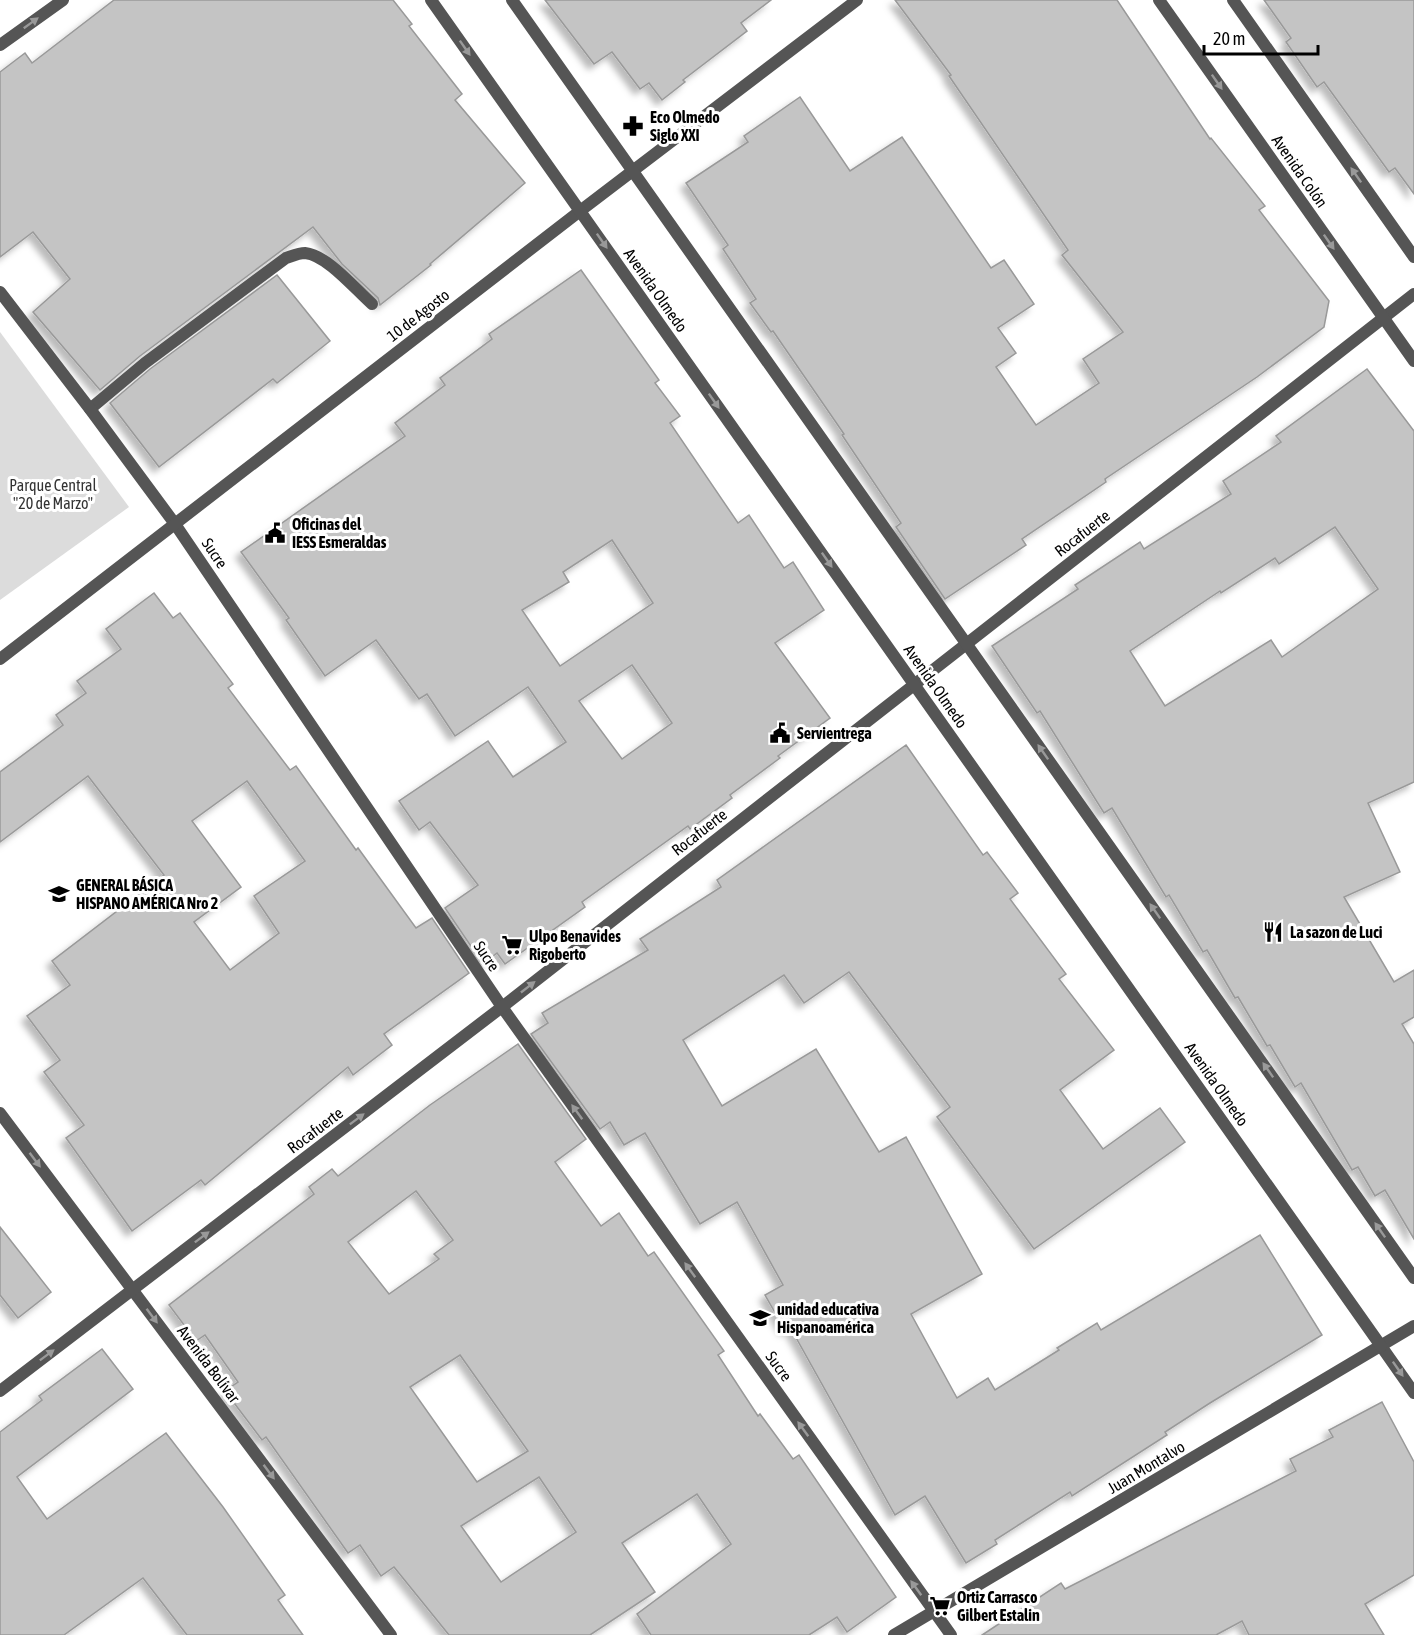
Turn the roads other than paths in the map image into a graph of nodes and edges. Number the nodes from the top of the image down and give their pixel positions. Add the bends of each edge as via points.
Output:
1 (63, 0) edge
2 (431, 0) edge
3 (512, 0) edge
4 (857, 0) edge
5 (1159, 0) edge
6 (1233, 0) edge
7 (0, 45) edge
8 (633, 171) junction
9 (580, 211) junction
10 (1414, 257) edge
11 (0, 292) edge
12 (1414, 294) edge
13 (372, 304) dead end
14 (1384, 318) junction
15 (1414, 362) edge
16 (90, 409) junction
17 (175, 524) junction
18 (967, 644) junction
19 (0, 659) edge
20 (915, 685) junction
21 (502, 1007) junction
22 (0, 1113) edge
23 (1414, 1278) edge
24 (132, 1290) junction
25 (1414, 1326) edge
26 (1381, 1346) junction
27 (0, 1391) edge
28 (1414, 1393) edge
29 (933, 1612) junction
30 (391, 1635) edge
31 (894, 1635) edge
32 (951, 1635) edge

7 -> 1 street
2 -> 9 street, Avenida Olmedo
3 - 8 street
4 - 8 street, 10 de Agosto
5 -> 14 street, Avenida Colón
10 -> 6 street
8 - 9 street, 10 de Agosto
8 - 18 street
9 - 17 street, 10 de Agosto
9 -> 20 street, Avenida Olmedo
11 - 16 street, Sucre
12 - 14 street, Rocafuerte
13 - 16 street via 313,255 302,253 286,258
14 - 15 street, Avenida Colón
14 - 18 street, Rocafuerte
16 - 17 street, Sucre
17 - 19 street, 10 de Agosto
17 - 21 street, Sucre
18 - 20 street, Rocafuerte
23 -> 18 street
21 -> 20 street, Rocafuerte
20 - 26 street, Avenida Olmedo
24 -> 21 street, Rocafuerte
29 -> 21 street, Sucre
22 -> 24 street, Avenida Bolívar
27 -> 24 street, Rocafuerte
24 -> 30 street, Avenida Bolívar
25 - 26 street, Juan Montalvo
26 -> 28 street, Avenida Olmedo
26 - 29 street, Juan Montalvo
29 - 31 street, Juan Montalvo
29 - 32 street, Sucre

